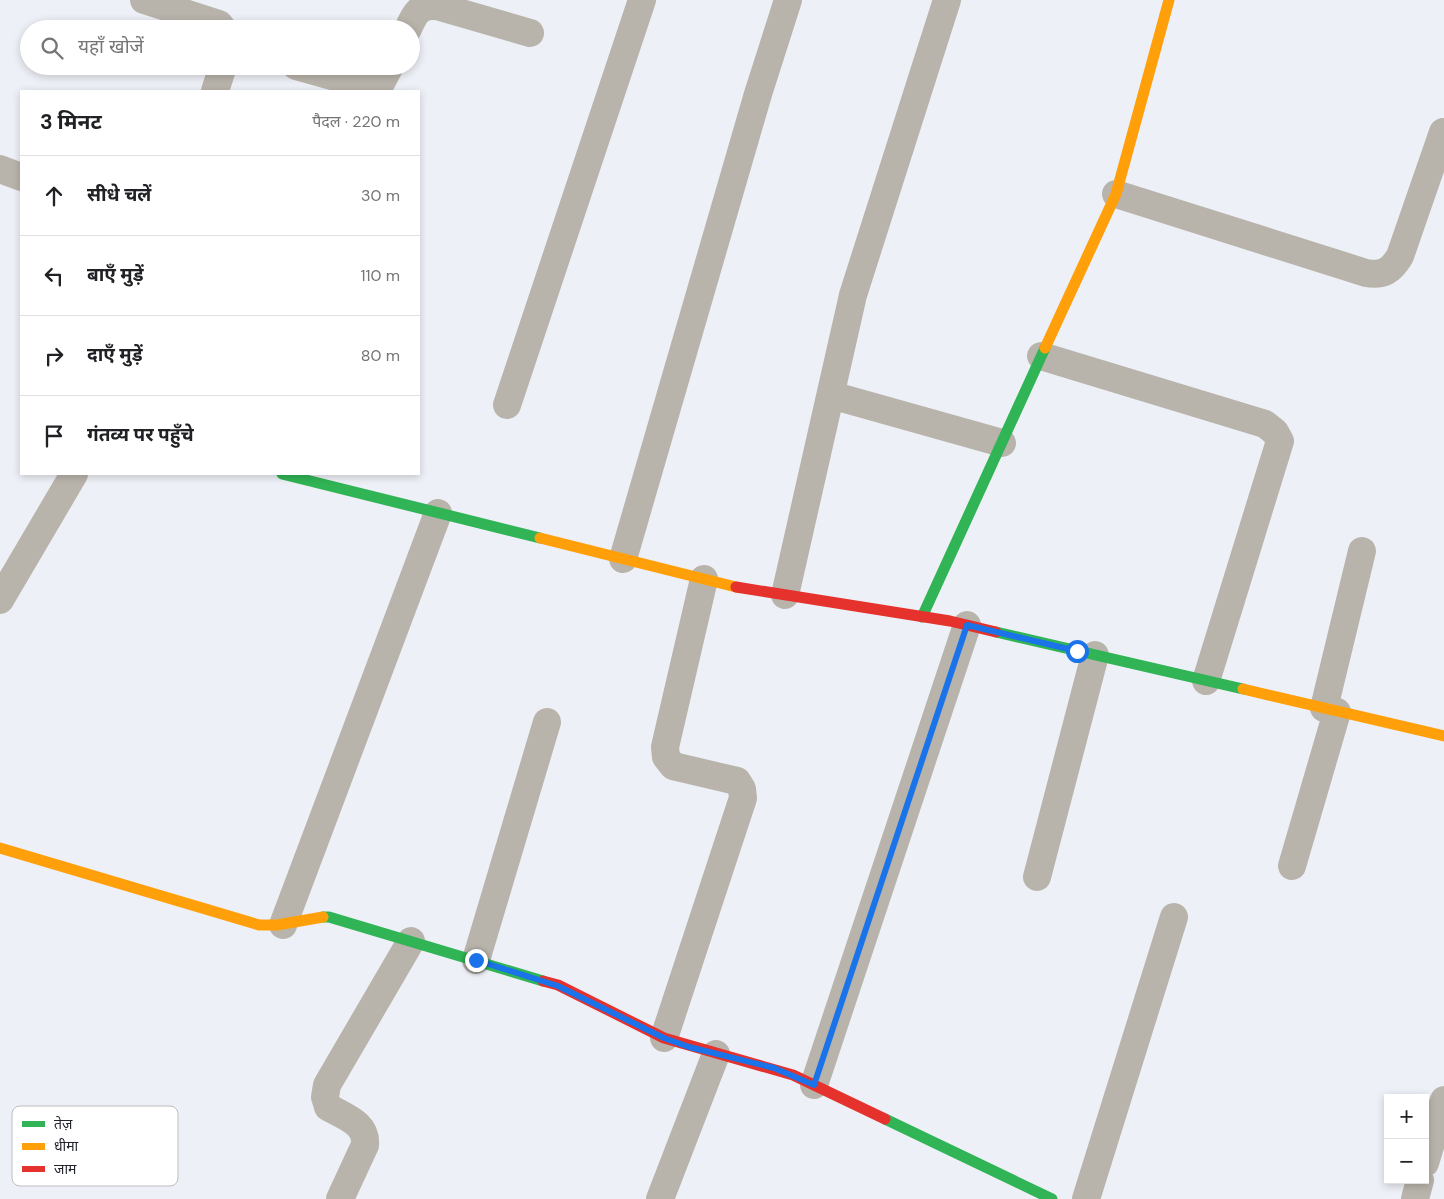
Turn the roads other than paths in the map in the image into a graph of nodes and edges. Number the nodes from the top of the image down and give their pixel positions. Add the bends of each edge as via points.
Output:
1 (144, 0) edge
2 (642, 0) edge
3 (788, 0) edge
4 (947, 0) edge
5 (1169, 0) edge
6 (206, 20) edge
7 (412, 20) edge
8 (530, 33) dead end
9 (221, 75) edge
10 (328, 75) edge
11 (385, 75) edge
12 (215, 90) edge
13 (1443, 132) dead end
14 (0, 169) edge
15 (20, 177) edge
16 (1116, 194) junction
17 (1041, 356) junction
18 (831, 395) junction
19 (507, 405) dead end
20 (1002, 443) junction
21 (73, 475) edge
22 (286, 475) edge
23 (438, 513) junction
24 (1362, 551) dead end
25 (623, 559) junction
26 (704, 579) junction
27 (785, 595) junction
28 (0, 600) edge
29 (922, 616) junction
30 (967, 625) junction
31 (1095, 655) junction
32 (1206, 681) junction
33 (1331, 710) junction
34 (546, 722) dead end
35 (1444, 736) edge
36 (0, 848) edge
37 (1292, 866) dead end
38 (1036, 877) dead end
39 (1174, 917) dead end
40 (284, 925) junction
41 (411, 940) junction
42 (476, 960) junction
43 (664, 1038) junction
44 (716, 1054) junction
45 (814, 1085) junction
46 (1444, 1100) edge
47 (1429, 1151) edge
48 (1419, 1184) edge
49 (340, 1199) edge
50 (660, 1199) edge
51 (1052, 1199) edge
52 (1086, 1199) edge
53 (1415, 1199) edge

1 - 6 street
2 - 19 street
3 - 25 street
4 - 18 street via 854,295
5 - 16 street
7 - 8 street via 416,11 426,5 437,6
9 - 12 street
10 - 11 street via 371,87 380,83
13 - 16 street via 1400,256 1393,268 1380,275
14 - 15 street
16 - 17 street
17 - 20 street
17 - 32 street via 1265,424 1275,432 1280,442
18 - 20 street
18 - 27 street
20 - 29 street
21 - 28 street
22 - 23 street
23 - 25 street
23 - 40 street
24 - 33 street
25 - 26 street
26 - 27 street
26 - 43 street via 665,747 666,758 673,766 737,781 743,798
27 - 29 street
29 - 30 street
30 - 31 street
30 - 45 street
31 - 32 street
31 - 38 street
32 - 33 street
33 - 35 street
33 - 37 street
34 - 42 street
36 - 40 street via 259,925
39 - 52 street
40 - 41 street via 330,917
41 - 42 street
41 - 49 street via 327,1085 325,1097 328,1107 361,1126 366,1135 365,1145
42 - 43 street via 565,988
43 - 44 street
44 - 45 street via 774,1068
44 - 50 street
45 - 51 street
46 - 47 street
48 - 53 street

